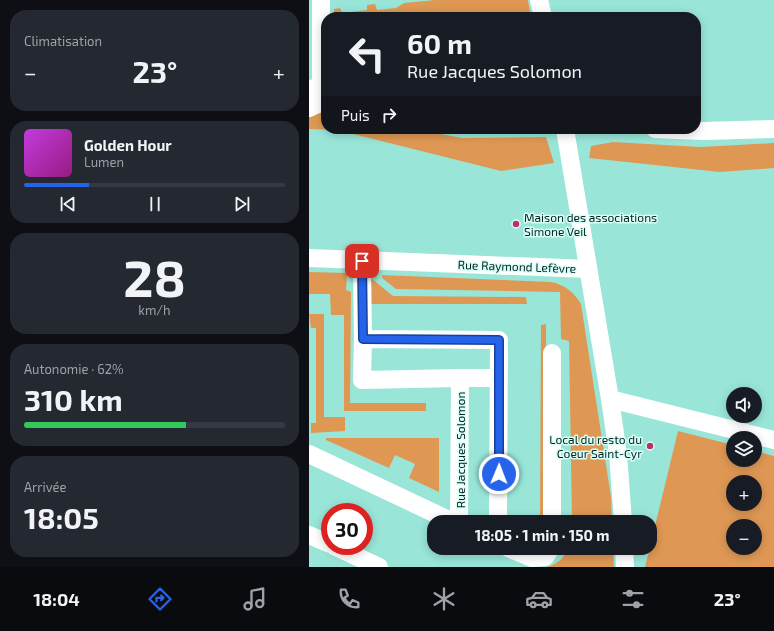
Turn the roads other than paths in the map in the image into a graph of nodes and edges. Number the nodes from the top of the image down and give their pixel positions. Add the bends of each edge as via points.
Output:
1 (321, 0) edge
2 (539, 0) edge
3 (321, 12) edge
4 (321, 12) edge
5 (542, 12) edge
6 (321, 77) edge
7 (309, 89) edge
8 (321, 96) edge
9 (321, 102) edge
10 (309, 108) edge
11 (774, 129) edge
12 (701, 131) edge
13 (566, 134) edge
14 (309, 258) edge
15 (362, 261) junction
16 (588, 269) junction
17 (363, 339) junction
18 (551, 353) dead end
19 (460, 378) junction
20 (498, 378) junction
21 (611, 399) junction
22 (774, 440) edge
23 (309, 454) edge
24 (438, 515) edge
25 (459, 515) edge
26 (498, 515) edge
27 (553, 515) edge
28 (622, 515) edge
29 (309, 535) edge
30 (321, 540) edge
31 (353, 555) edge
32 (525, 555) edge
33 (546, 555) edge
34 (624, 555) edge
35 (379, 567) edge
36 (625, 567) edge

1 - 3 street
2 - 5 street
4 - 6 street
7 - 8 street via 316,88
9 - 10 street
11 - 12 street
13 - 16 street
14 - 15 street, Rue Raymond Lefèvre
15 - 16 street, Rue Raymond Lefèvre
15 - 17 street, Rue Jacques Solomon
16 - 21 street, Rue Raymond Lefèvre
17 - 19 street, Rue Jacques Solomon via 362,380
17 - 20 street via 499,340
18 - 27 street
19 - 20 street, Rue Jacques Solomon
19 - 25 street, Rue Jacques Solomon
20 - 26 street
21 - 22 street
21 - 28 street, Rue Raymond Lefèvre
23 - 24 street
29 - 30 street
31 - 35 street
32 - 33 street via 532,558
34 - 36 street

